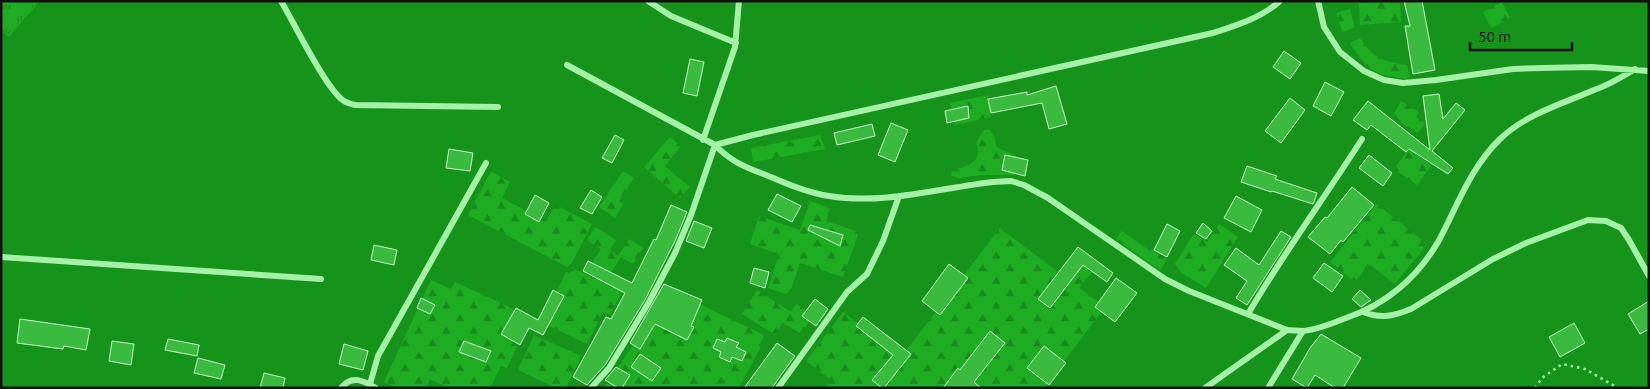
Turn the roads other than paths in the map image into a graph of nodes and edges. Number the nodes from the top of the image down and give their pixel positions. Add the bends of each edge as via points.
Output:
1 (281, 1) edge
2 (648, 1) edge
3 (739, 1) edge
4 (1280, 1) edge
5 (1318, 1) edge
6 (736, 43) junction
7 (567, 65) dead end
8 (1635, 69) junction
9 (1649, 71) edge
10 (498, 107) dead end
11 (1362, 139) dead end
12 (703, 140) junction
13 (715, 145) junction
14 (486, 163) dead end
15 (899, 196) junction
16 (1, 257) edge
17 (1649, 276) edge
18 (321, 279) dead end
19 (1363, 312) junction
20 (1248, 314) junction
21 (1287, 330) junction
22 (1303, 331) junction
23 (370, 384) junction
24 (341, 388) edge
25 (376, 388) edge
26 (591, 388) edge
27 (778, 388) edge
28 (1206, 388) edge
29 (1268, 388) edge

1 - 10 lane via 326,80 344,101 355,105
2 - 6 lane via 671,16
3 - 6 lane
4 - 13 lane via 1270,10 1213,33
5 - 8 lane via 1324,27 1340,52 1364,72 1384,80 1411,83 1542,68
6 - 12 lane
7 - 12 lane
8 - 9 lane
8 - 19 lane via 1607,85 1544,110 1500,139 1461,193 1437,243 1422,264 1406,284
11 - 20 lane
12 - 13 lane
13 - 15 lane via 734,162 820,195 844,198
13 - 26 lane via 675,253 609,368
14 - 23 lane via 378,356
15 - 20 lane via 993,182 1024,184 1165,279
15 - 27 lane via 867,274 846,292
16 - 18 lane
17 - 19 lane via 1620,228 1606,221 1588,220 1493,259 1400,314 1381,317
19 - 22 lane
20 - 21 lane
21 - 22 lane
21 - 28 lane
22 - 29 lane
23 - 24 lane via 353,379
23 - 25 lane

